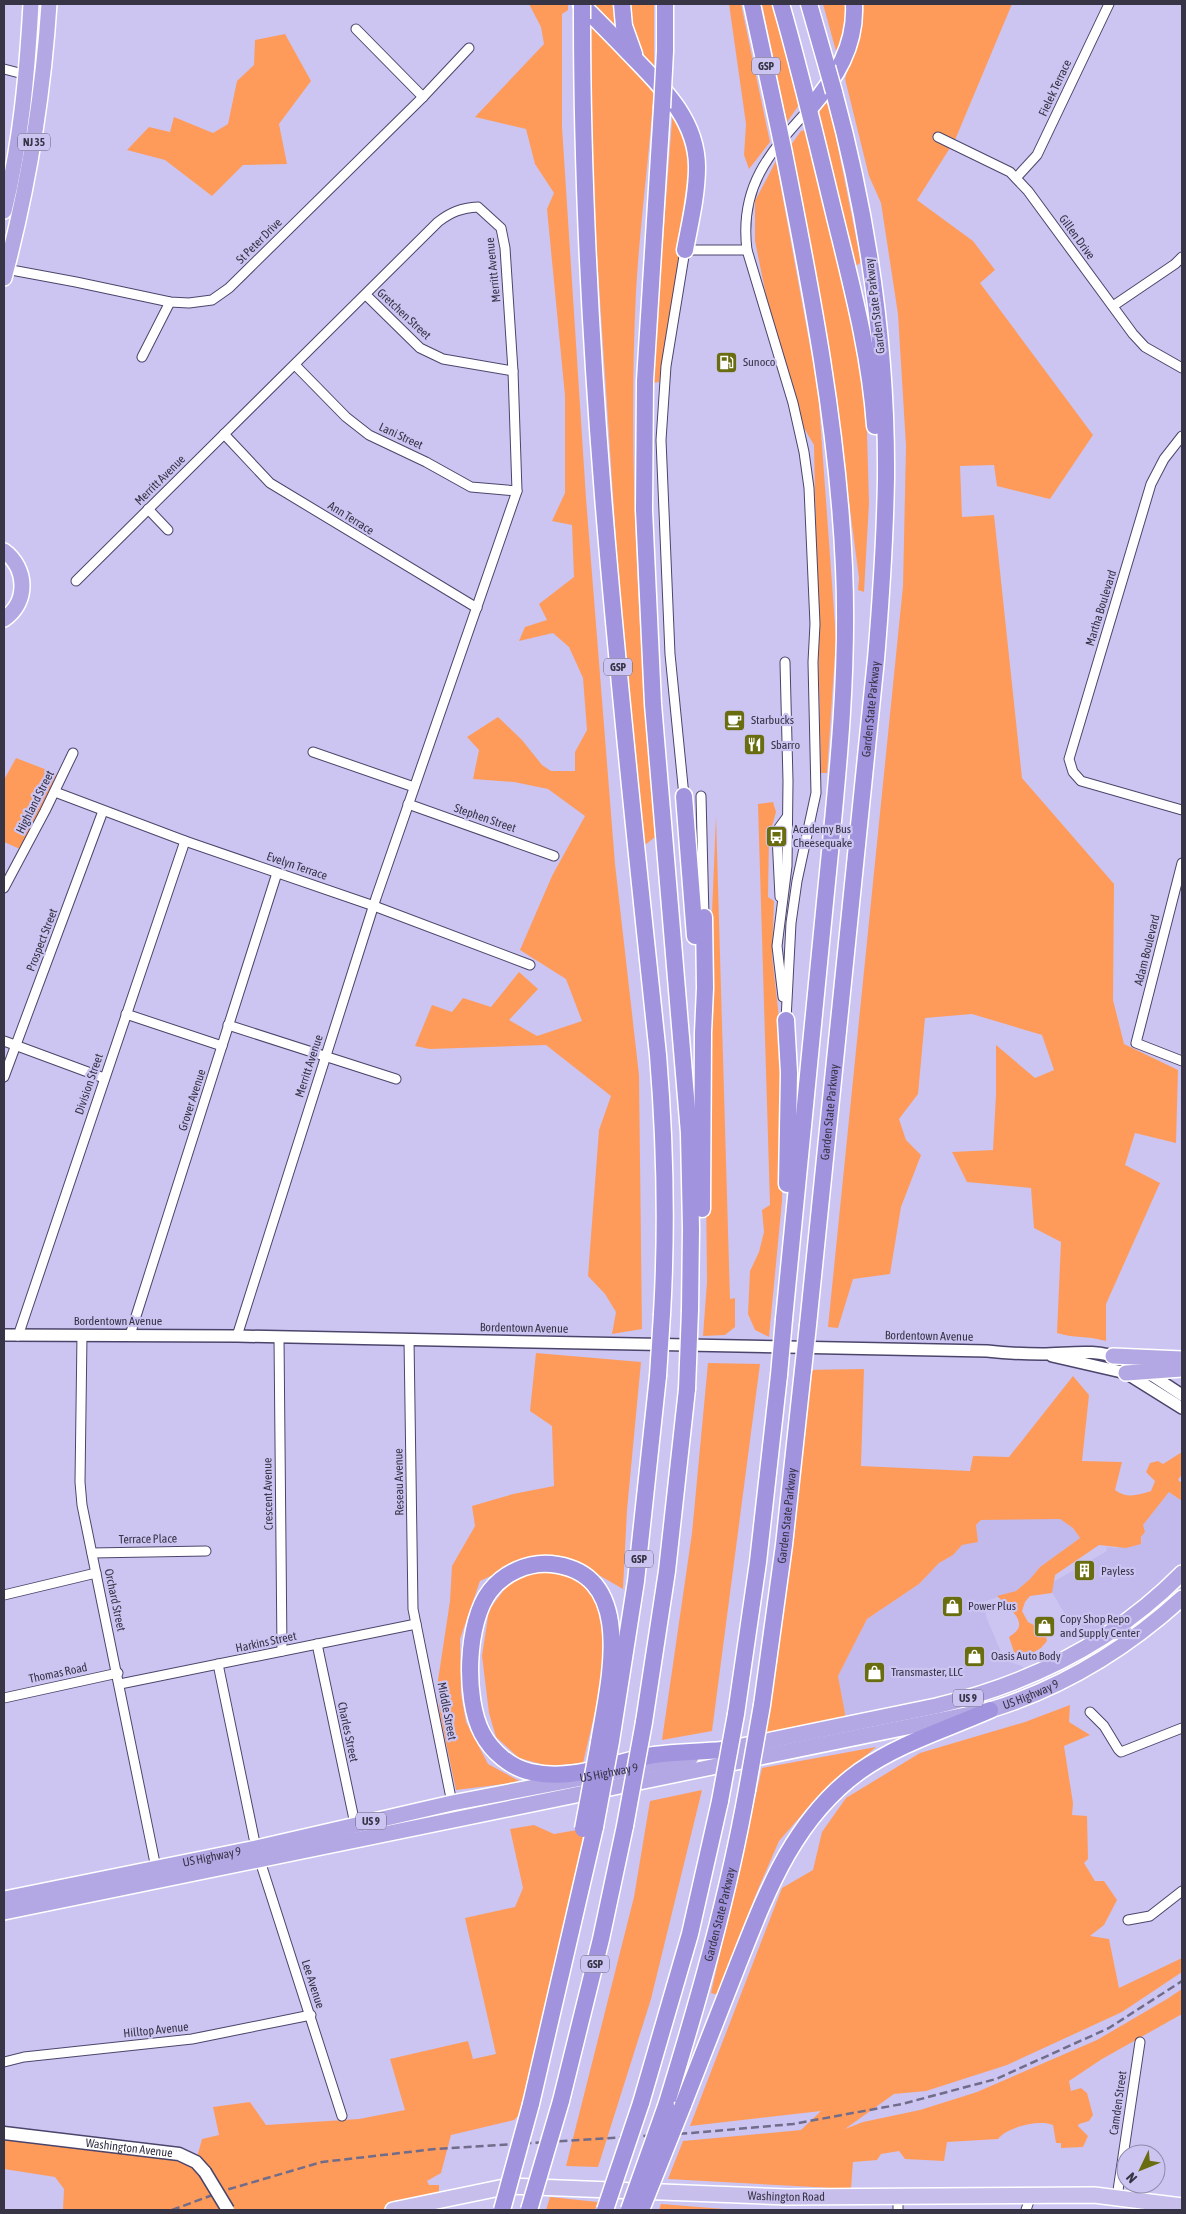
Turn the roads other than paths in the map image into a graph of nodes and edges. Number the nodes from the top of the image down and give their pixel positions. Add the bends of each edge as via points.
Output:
1 (31, 4) edge
2 (49, 4) edge
3 (622, 4) edge
4 (665, 4) edge
5 (752, 4) edge
6 (781, 4) edge
7 (809, 4) edge
8 (854, 4) edge
9 (1109, 4) edge
10 (582, 9) edge
11 (356, 29) dead end
12 (468, 48) dead end
13 (638, 62) junction
14 (4, 69) edge
15 (27, 75) junction
16 (423, 97) junction
17 (809, 109) junction
18 (938, 137) dead end
19 (1016, 178) junction
20 (4, 211) edge
21 (685, 250) junction
22 (747, 250) junction
23 (1182, 257) edge
24 (5, 274) edge
25 (366, 294) junction
26 (170, 302) junction
27 (1112, 306) junction
28 (142, 357) dead end
29 (295, 365) junction
30 (1182, 368) edge
31 (513, 371) junction
32 (224, 434) junction
33 (1182, 436) edge
34 (517, 491) junction
35 (148, 509) junction
36 (168, 530) dead end
37 (4, 551) edge
38 (76, 581) dead end
39 (477, 608) junction
40 (4, 619) edge
41 (876, 659) junction
42 (785, 662) dead end
43 (313, 752) dead end
44 (73, 754) dead end
45 (414, 787) junction
46 (55, 792) junction
47 (684, 796) joint
48 (701, 796) dead end
49 (408, 804) junction
50 (1182, 810) edge
51 (103, 811) junction
52 (185, 841) junction
53 (554, 856) dead end
54 (1182, 863) edge
55 (277, 873) junction
56 (4, 888) edge
57 (374, 906) junction
58 (704, 917) joint
59 (530, 965) dead end
60 (126, 1014) junction
61 (786, 1020) junction
62 (228, 1025) junction
63 (703, 1033) junction
64 (4, 1041) edge
65 (16, 1045) junction
66 (222, 1046) junction
67 (324, 1057) junction
68 (1182, 1061) edge
69 (4, 1077) edge
70 (104, 1078) junction
71 (396, 1079) dead end
72 (790, 1258) junction
73 (690, 1310) junction
74 (4, 1335) edge
75 (82, 1335) junction
76 (130, 1335) junction
77 (18, 1336) junction
78 (237, 1336) junction
79 (279, 1337) junction
80 (410, 1339) junction
81 (1043, 1354) junction
82 (1113, 1356) junction
83 (1182, 1359) edge
84 (1182, 1368) edge
85 (1146, 1371) junction
86 (1126, 1373) junction
87 (1182, 1395) edge
88 (1182, 1408) edge
89 (206, 1551) dead end
90 (92, 1552) junction
91 (96, 1573) junction
92 (1182, 1574) edge
93 (4, 1594) edge
94 (1182, 1598) edge
95 (416, 1624) junction
96 (317, 1644) junction
97 (282, 1651) junction
98 (218, 1664) junction
99 (118, 1673) junction
100 (120, 1684) junction
101 (4, 1698) edge
102 (990, 1710) junction
103 (1090, 1712) dead end
104 (1182, 1728) edge
105 (605, 1742) junction
106 (722, 1750) junction
107 (452, 1803) junction
108 (355, 1824) junction
109 (258, 1854) junction
110 (156, 1868) junction
111 (1182, 1890) edge
112 (4, 1899) edge
113 (4, 1912) edge
114 (1128, 1920) dead end
115 (310, 2015) junction
116 (1140, 2042) dead end
117 (4, 2062) edge
118 (342, 2116) dead end
119 (4, 2133) edge
120 (1031, 2195) junction
121 (1117, 2197) junction
122 (898, 2203) edge
123 (1182, 2206) edge
124 (228, 2210) edge
125 (393, 2210) edge
126 (502, 2210) edge
127 (529, 2210) edge
128 (605, 2210) edge
129 (629, 2210) edge
130 (641, 2210) edge
131 (1026, 2210) edge

1 - 15 highway, NJ 35
2 - 24 highway, NJ 35 via 44,74 30,164
3 - 13 highway via 626,34
4 - 73 highway, GSP, bridge via 662,108 645,381 644,510 653,704 688,1117
5 - 72 highway, Garden State Parkway / GSP, bridge via 814,311 842,535 846,631 840,752
6 - 17 highway
7 - 41 highway, Garden State Parkway, bridge via 850,155 863,219 881,347 886,502
8 - 17 highway via 854,24 847,54
9 - 19 street, Fielek Terrace via 1037,155
10 - 13 highway
10 - 105 highway, GSP, bridge via 585,190 598,418 618,674 658,1055 665,1222 658,1376 635,1589
11 - 16 street
12 - 16 street, St Peter Drive
13 - 21 highway via 679,110 695,149 696,186
14 - 15 street
15 - 20 highway, NJ 35 via 14,172
16 - 26 street, St Peter Drive via 230,288 212,300
17 - 22 street via 777,146 756,178 747,209
17 - 41 highway via 859,316 874,416 876,515 870,607
18 - 19 street, Gillen Drive via 1010,172
19 - 27 street, Gillen Drive
21 - 22 street
21 - 47 street via 666,366 661,440 670,654
22 - 61 street via 793,403 809,488 815,624 816,793 791,923
23 - 27 street
24 - 26 street, St Peter Drive via 76,282
25 - 29 street, Merritt Avenue
25 - 31 street, Gretchen Street via 420,348 444,359
25 - 31 street, Merritt Avenue via 448,214 462,208 478,207 501,228 508,274
26 - 28 street
27 - 30 street, Gillen Drive via 1145,347
29 - 32 street, Merritt Avenue
29 - 34 street, Lani Street via 346,417 369,435 471,487
31 - 34 street, Merritt Avenue
32 - 35 street, Merritt Avenue
32 - 39 street, Ann Terrace via 270,483
33 - 50 street, Martha Boulevard via 1164,459 1151,484 1069,759 1073,772 1081,781
34 - 39 street, Merritt Avenue
35 - 36 street
35 - 38 street, Merritt Avenue
37 - 40 highway via 18,567 22,582 19,600
39 - 45 street, Merritt Avenue
41 - 129 highway, Garden State Parkway, bridge via 808,1325 784,1545 762,1705 734,1860 718,1925 666,2106
42 - 61 street via 787,817 776,836 781,907 778,958
43 - 45 street
44 - 46 street, Highland Street
45 - 49 street, Merritt Avenue
46 - 51 street, Evelyn Terrace
46 - 56 street, Highland Street
47 - 63 highway
48 - 58 street
49 - 53 street, Stephen Street
49 - 57 street, Merritt Avenue
51 - 52 street, Evelyn Terrace
51 - 65 street, Prospect Street
52 - 55 street, Evelyn Terrace
52 - 60 street, Division Street
54 - 68 street, Adam Boulevard via 1136,1042
55 - 57 street, Evelyn Terrace
55 - 62 street, Grover Avenue
57 - 59 street, Evelyn Terrace
57 - 67 street, Merritt Avenue
58 - 63 highway
60 - 66 street
60 - 70 street, Division Street
61 - 72 highway
62 - 66 street, Grover Avenue
62 - 67 street
63 - 73 highway via 701,1242
64 - 65 street
65 - 69 street, Prospect Street
65 - 70 street
66 - 76 street, Grover Avenue
67 - 71 street
67 - 78 street, Merritt Avenue
70 - 77 street, Division Street
72 - 128 highway, Garden State Parkway / GSP, bridge via 758,1562 720,1801 686,1950 641,2103
73 - 127 highway, GSP, bridge via 687,1388 669,1556 644,1722 601,1939
74 - 77 street, Bordentown Avenue
75 - 76 street, Bordentown Avenue
75 - 77 street, Bordentown Avenue
75 - 90 street, Orchard Street via 80,1482
76 - 78 street, Bordentown Avenue
78 - 79 street, Bordentown Avenue
79 - 80 street, Bordentown Avenue
79 - 97 street, Crescent Avenue
80 - 81 street, Bordentown Avenue
80 - 95 street, Reseau Avenue via 412,1585
81 - 82 street, Bordentown Avenue via 1078,1351
81 - 86 street, Bordentown Avenue
82 - 83 highway
82 - 85 street, Bordentown Avenue
84 - 85 highway
85 - 86 highway
85 - 87 street, Bordentown Avenue
86 - 88 street, Bordentown Avenue
89 - 90 street, Terrace Place
90 - 91 street, Orchard Street
91 - 93 street
91 - 99 street, Orchard Street
92 - 106 highway, US Highway 9 / US 9 via 1146,1606 1095,1643 1014,1683 936,1706
94 - 102 highway, US Highway 9 / US 9 via 1132,1639 1091,1665 1029,1697
95 - 96 street, Harkins Street
95 - 107 street, Middle Street
96 - 97 street, Harkins Street
96 - 108 street, Charles Street
97 - 98 street, Harkins Street
98 - 100 street, Harkins Street
98 - 109 street, Lee Avenue
99 - 100 street, Orchard Street
99 - 101 street, Thomas Road
100 - 110 street, Orchard Street
102 - 109 highway, US Highway 9 / US 9
102 - 130 highway, bridge via 903,1746 874,1762 834,1792 792,1843 769,1888
103 - 104 street via 1121,1752
105 - 106 highway via 611,1651 610,1618 605,1602 583,1576 560,1566 535,1565 511,1573 492,1589 483,1603 475,1630 471,1663 478,1723 490,1746 502,1757 524,1770 558,1775 654,1755
105 - 126 highway, GSP, bridge via 580,1887 531,2104
106 - 107 highway, US Highway 9 / US 9
107 - 108 highway, US Highway 9 / US 9
108 - 109 highway, US Highway 9 / US 9
109 - 110 highway, US Highway 9 / US 9
109 - 113 highway, US Highway 9 / US 9
109 - 115 street, Lee Avenue
110 - 112 highway, US Highway 9 / US 9
111 - 114 street via 1150,1916
115 - 117 street, Hilltop Avenue via 192,2039 24,2057
115 - 118 street, Lee Avenue
116 - 121 street, Camden Street
119 - 124 main road, Washington Avenue, bridge via 179,2154 196,2162 205,2172
120 - 121 main road, Washington Road
120 - 122 main road, Washington Road
120 - 131 street
121 - 123 main road, Washington Road
122 - 125 main road, Washington Road via 509,2186

